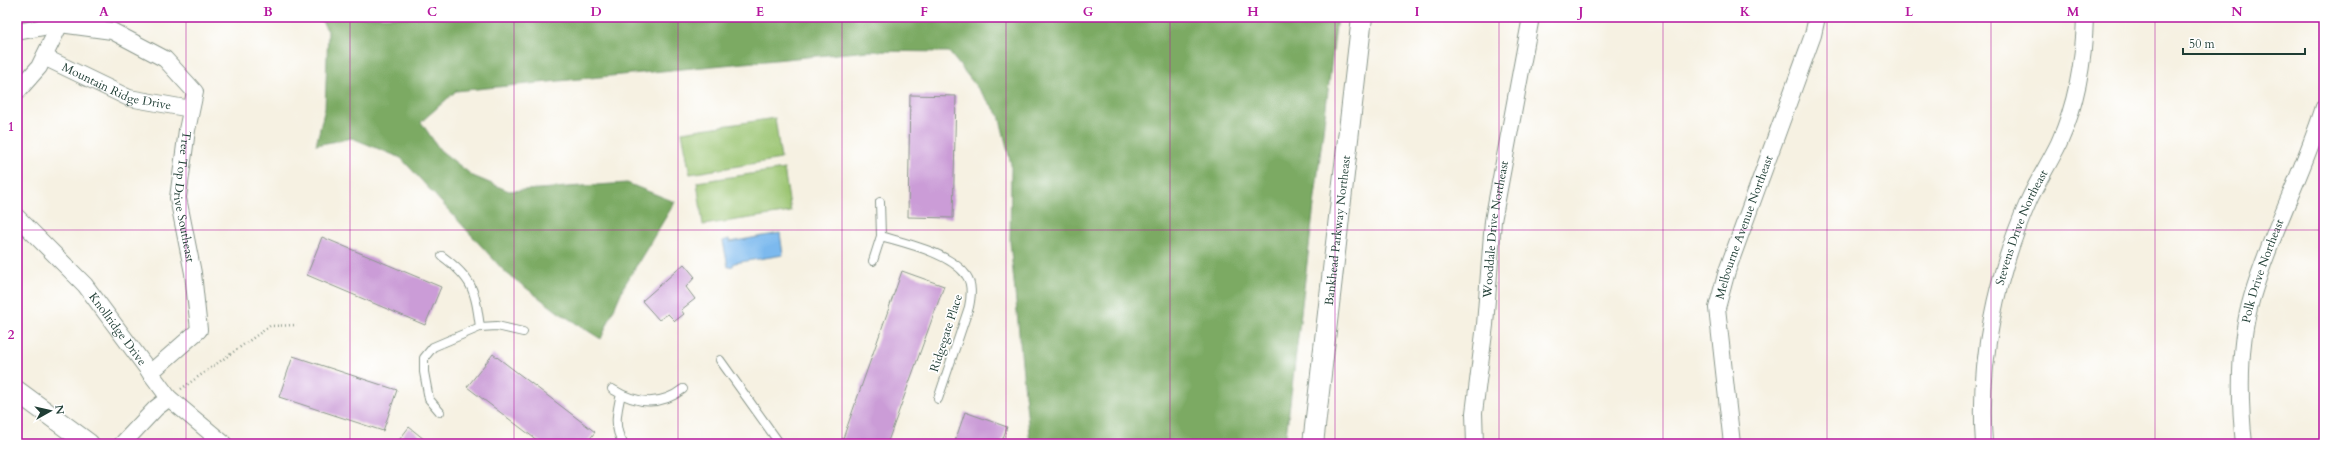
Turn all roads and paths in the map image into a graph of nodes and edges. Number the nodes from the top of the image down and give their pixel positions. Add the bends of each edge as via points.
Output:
1 (1362, 17) edge
2 (1532, 17) edge
3 (1818, 17) edge
4 (2084, 17) edge
5 (60, 24) junction
6 (17, 32) edge
7 (44, 57) junction
8 (17, 92) edge
9 (2324, 107) edge
10 (191, 109) junction
11 (2320, 132) edge
12 (880, 202) dead end
13 (17, 217) edge
14 (880, 236) junction
15 (442, 256) dead end
16 (873, 261) dead end
17 (297, 325) dead end
18 (480, 327) junction
19 (523, 332) dead end
20 (720, 360) dead end
21 (150, 373) junction
22 (612, 388) dead end
23 (683, 389) dead end
24 (17, 391) edge
25 (620, 394) junction
26 (169, 398) junction
27 (938, 399) dead end
28 (440, 412) dead end
29 (623, 443) dead end
30 (89, 444) edge
31 (122, 444) edge
32 (224, 444) edge
33 (780, 444) edge
34 (1313, 444) edge
35 (1475, 444) edge
36 (1732, 444) edge
37 (1984, 444) edge
38 (2244, 444) edge

1 - 34 street, Bankhead Parkway Northeast
2 - 35 street, Wooddale Drive Northeast via 1493,222 1485,325 1474,413
3 - 36 street, Melbourne Avenue Northeast via 1727,271 1717,308
4 - 37 street, Stevens Drive Northeast via 2084,48 2075,99 2059,143 2030,200 1999,284 1987,350 1983,394
5 - 6 street
5 - 7 street
5 - 10 street, Tree Top Drive Southeast via 112,31 165,59 195,92
7 - 8 street via 39,67
7 - 10 street, Mountain Ridge Drive via 129,98
9 - 11 street, Polk Drive Northeast
10 - 21 street, Tree Top Drive Southeast via 178,198 193,273 199,330
11 - 38 street, Polk Drive Northeast via 2275,231 2252,298 2239,397
12 - 14 lane
13 - 21 street, Knollridge Drive via 85,285
14 - 16 lane
14 - 27 lane, Ridgegate Place via 932,253 953,263 967,275 972,292 969,307
15 - 18 lane via 460,269 472,285
17 - 26 path via 270,326
18 - 19 lane via 498,326
18 - 28 lane via 433,347 424,358 429,399
20 - 33 lane
21 - 26 street, Knollridge Drive
22 - 25 lane
23 - 25 lane via 663,401 635,400
24 - 30 street
25 - 29 lane via 616,416 618,435
26 - 31 street
26 - 32 street, Knollridge Drive

